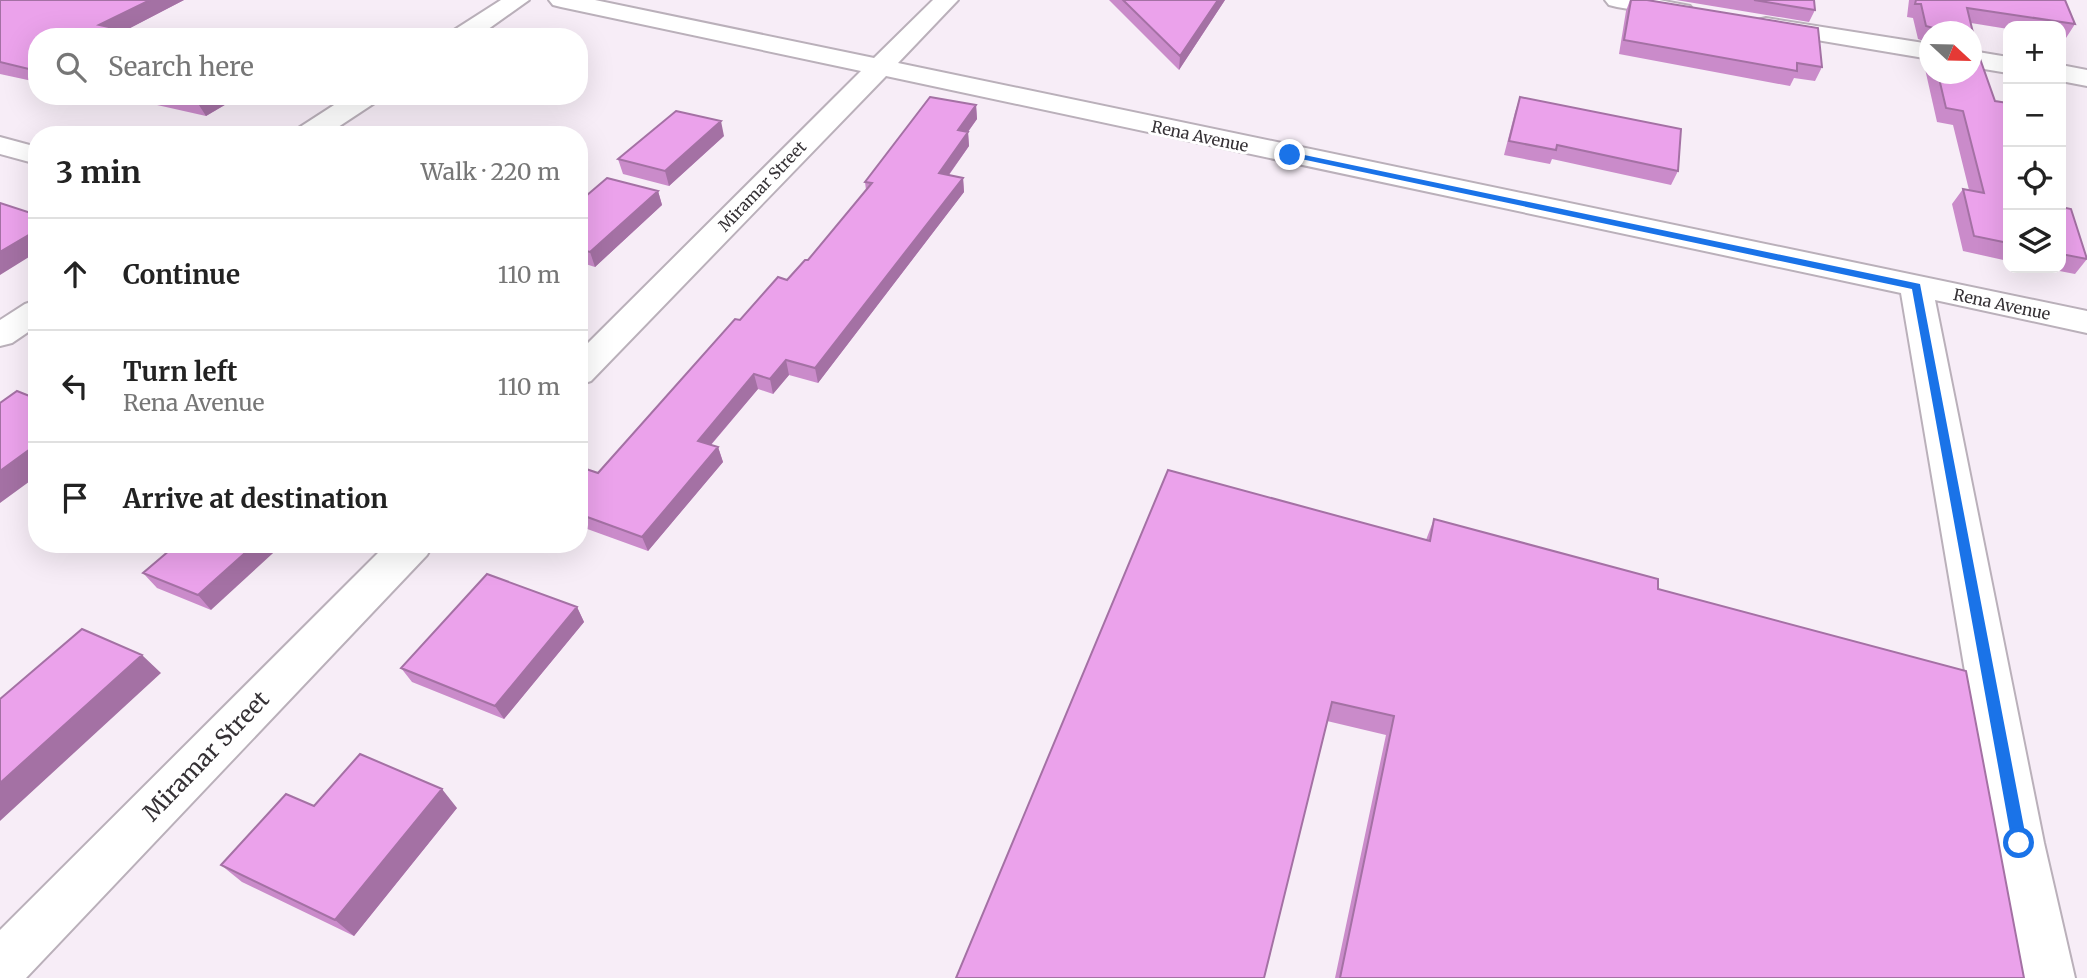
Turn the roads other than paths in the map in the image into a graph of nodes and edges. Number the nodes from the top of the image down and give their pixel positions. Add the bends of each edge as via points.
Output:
1 (517, 0) edge
2 (561, 0) edge
3 (946, 0) edge
4 (1617, 0) edge
5 (1699, 13) edge
6 (1740, 20) edge
7 (474, 28) edge
8 (1919, 50) edge
9 (1982, 61) edge
10 (2003, 64) edge
11 (877, 68) junction
12 (353, 105) edge
13 (321, 126) edge
14 (0, 145) edge
15 (28, 153) edge
16 (1916, 286) junction
17 (28, 317) edge
18 (2087, 322) edge
19 (0, 335) edge
20 (588, 364) edge
21 (404, 553) edge
22 (0, 968) edge
23 (2048, 978) edge

1 - 7 street
2 - 11 street, Rena Avenue
3 - 11 street, Miramar Street
4 - 5 street
6 - 8 street
9 - 10 street
11 - 16 street, Rena Avenue
11 - 20 street, Miramar Street
12 - 13 street
14 - 15 street
16 - 18 street, Rena Avenue
16 - 23 street
17 - 19 street
21 - 22 street, Miramar Street

